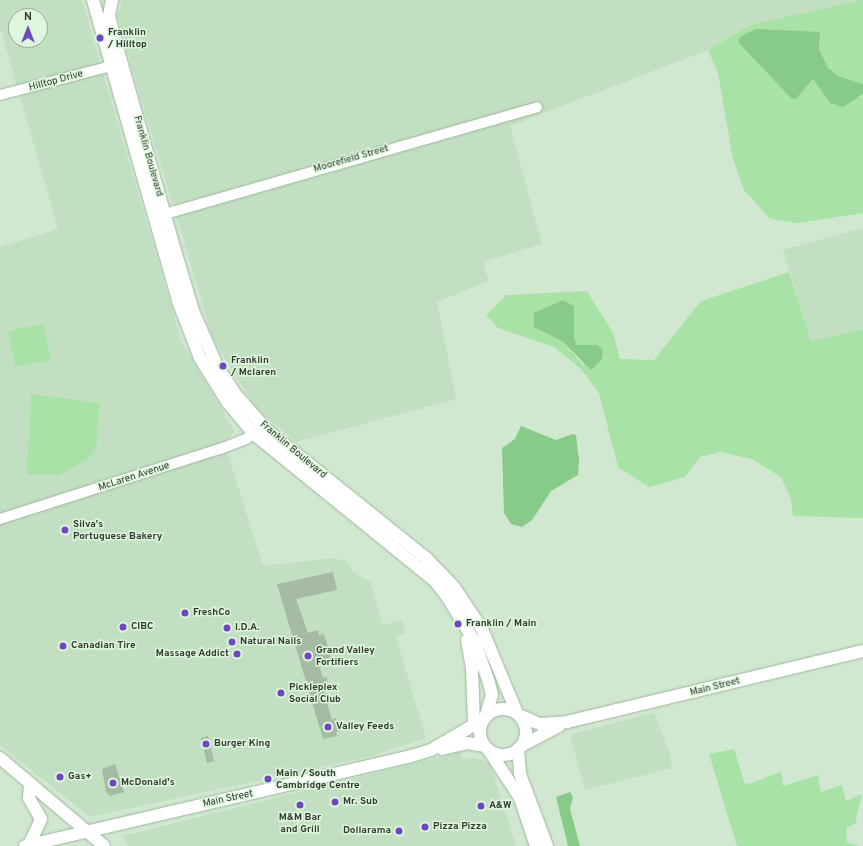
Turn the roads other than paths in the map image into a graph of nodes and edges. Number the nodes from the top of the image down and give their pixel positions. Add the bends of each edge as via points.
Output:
1 (93, 0) edge
2 (112, 0) edge
3 (111, 66) junction
4 (0, 95) edge
5 (537, 107) dead end
6 (165, 214) junction
7 (263, 426) junction
8 (254, 434) junction
9 (0, 519) edge
10 (461, 617) junction
11 (863, 651) edge
12 (519, 715) junction
13 (481, 720) junction
14 (567, 722) junction
15 (486, 748) junction
16 (520, 748) junction
17 (430, 750) junction
18 (0, 758) edge
19 (30, 784) junction
20 (87, 833) junction
21 (27, 845) edge
22 (104, 846) edge
23 (536, 846) edge
24 (547, 846) edge

1 - 3 main road, Franklin Boulevard
2 - 6 main road, Franklin Boulevard via 109,16
3 - 4 street, Hilltop Drive
3 - 8 main road, Franklin Boulevard via 186,326 212,381
5 - 6 street, Moorefield Street
6 - 7 main road, Franklin Boulevard via 202,336 236,395
7 - 8 street, McLaren Avenue
7 - 12 main road, Franklin Boulevard via 426,558 454,587 482,629
8 - 9 street, McLaren Avenue via 220,449
8 - 10 main road, Franklin Boulevard via 435,581
10 - 13 main road via 471,657
10 - 13 main road, Franklin Boulevard via 475,642 491,688
11 - 14 main road, Main Street
12 - 13 main road via 502,708
12 - 14 main road, Main Street via 540,724
12 - 16 main road via 526,728
13 - 15 main road via 480,731
13 - 17 main road, Main Street
14 - 16 main road, Main Street
15 - 16 main road via 506,755
15 - 17 main road, Main Street via 467,743
15 - 23 main road via 502,766 520,798
16 - 24 main road via 520,774
17 - 20 main road, Main Street via 382,764
18 - 19 main road
19 - 20 main road
19 - 21 main road via 28,798 41,819
20 - 21 main road, Main Street
20 - 22 main road

